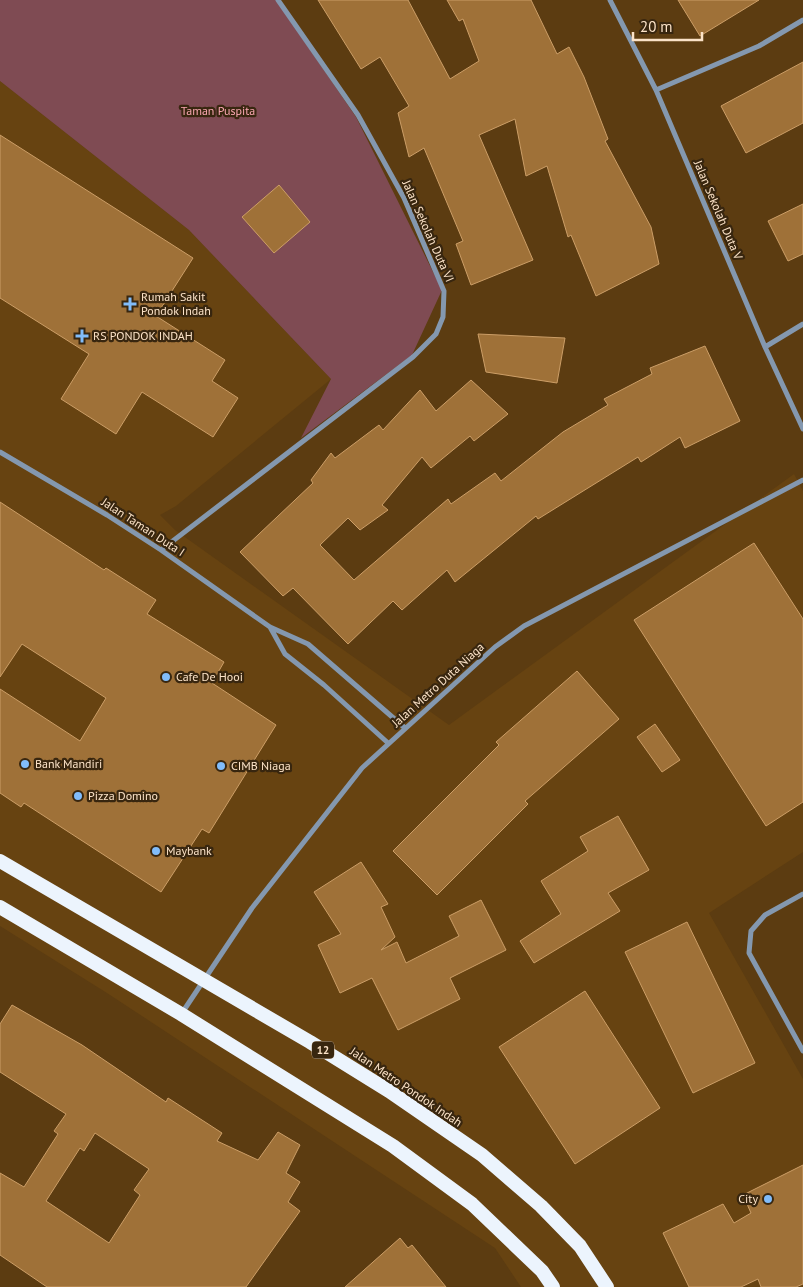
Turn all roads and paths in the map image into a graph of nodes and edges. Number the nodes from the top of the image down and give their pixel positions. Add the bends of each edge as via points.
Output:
1 (278, 0) edge
2 (610, 0) edge
3 (803, 20) edge
4 (656, 90) junction
5 (803, 324) edge
6 (765, 347) junction
7 (803, 429) edge
8 (0, 452) edge
9 (803, 480) edge
10 (161, 550) junction
11 (270, 627) junction
12 (404, 728) junction
13 (388, 743) junction
14 (0, 861) edge
15 (803, 894) edge
16 (0, 907) edge
17 (202, 980) junction
18 (181, 1014) junction
19 (803, 1051) edge
20 (553, 1287) edge
21 (607, 1287) edge

1 - 10 street, Jalan Sekolah Duta VI via 358,115 404,198 444,290 443,317 436,334 413,357
2 - 4 street, Jalan Sekolah Duta V
3 - 4 street via 759,46
4 - 6 street, Jalan Sekolah Duta V
5 - 6 street
6 - 7 street, Jalan Sekolah Duta V
8 - 10 street, Jalan Taman Duta I
9 - 12 street, Jalan Metro Duta Niaga via 524,626 495,647
10 - 11 street, Jalan Taman Duta I
11 - 12 street, Jalan Taman Duta I via 308,644
11 - 13 street, Jalan Taman Duta I via 285,654 324,684
12 - 13 street, Jalan Metro Duta Niaga
13 - 17 street, Jalan Metro Duta Niaga via 338,796 252,908
14 - 17 highway, Jalan Metro Pondok Indah / 12
15 - 19 street via 765,915 750,932 749,953
16 - 18 highway
17 - 18 street, Jalan Metro Duta Niaga
17 - 21 highway, Jalan Metro Pondok Indah / 12 via 389,1091 482,1155 541,1206 580,1246
18 - 20 highway via 439,1178 510,1239

